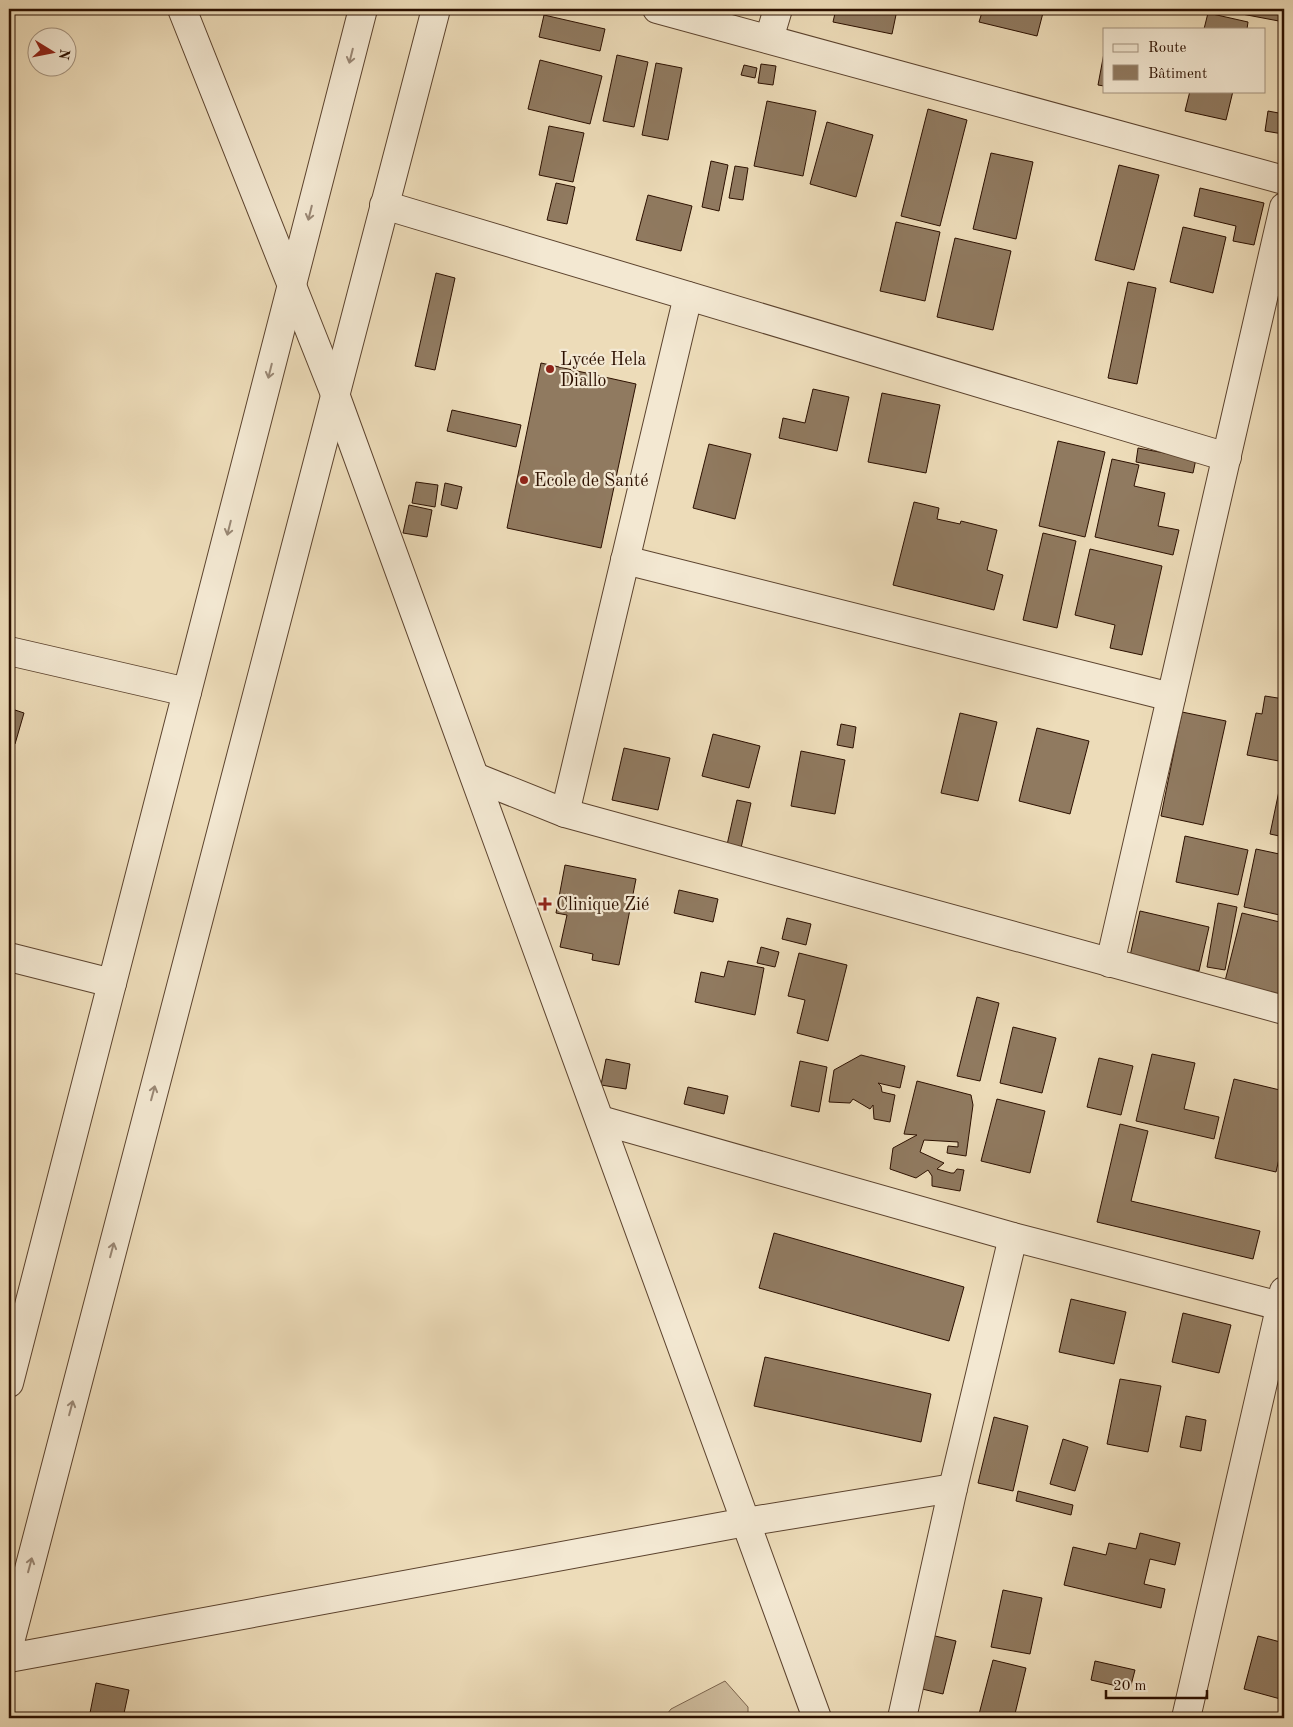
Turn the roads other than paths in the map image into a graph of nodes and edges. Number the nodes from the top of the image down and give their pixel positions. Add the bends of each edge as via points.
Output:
1 (182, 9) edge
2 (363, 9) edge
3 (436, 9) edge
4 (657, 9) edge
5 (778, 9) edge
6 (769, 40) junction
7 (1284, 180) edge
8 (384, 205) junction
9 (1284, 207) edge
10 (292, 286) junction
11 (688, 296) junction
12 (335, 394) junction
13 (1227, 457) junction
14 (625, 560) junction
15 (9, 651) edge
16 (187, 692) junction
17 (1171, 697) junction
18 (475, 777) junction
19 (565, 813) junction
20 (9, 956) edge
21 (1110, 962) junction
22 (112, 983) junction
23 (1284, 1010) edge
24 (600, 1120) junction
25 (1013, 1237) junction
26 (1283, 1301) edge
27 (9, 1383) edge
28 (952, 1488) junction
29 (746, 1522) junction
30 (9, 1646) edge
31 (9, 1658) edge
32 (817, 1718) edge
33 (902, 1718) edge
34 (1186, 1718) edge

1 - 10 street
2 -> 10 street
3 - 8 street
4 - 6 street
5 - 6 street
6 - 7 street
8 - 11 street
8 - 12 street
9 - 13 street
10 - 12 street
10 -> 16 street
11 - 13 street
11 - 14 street
12 - 18 street
30 -> 12 street
13 - 17 street
14 - 17 street
14 - 19 street
15 - 16 street
16 - 22 street
17 - 21 street
18 - 19 street
18 - 24 street
19 - 21 street
20 - 22 street
21 - 23 street
22 - 27 street
24 - 25 street
24 - 29 street
25 - 26 street
25 - 28 street
26 - 34 street
28 - 29 street
28 - 33 street
29 - 31 street
29 - 32 street

